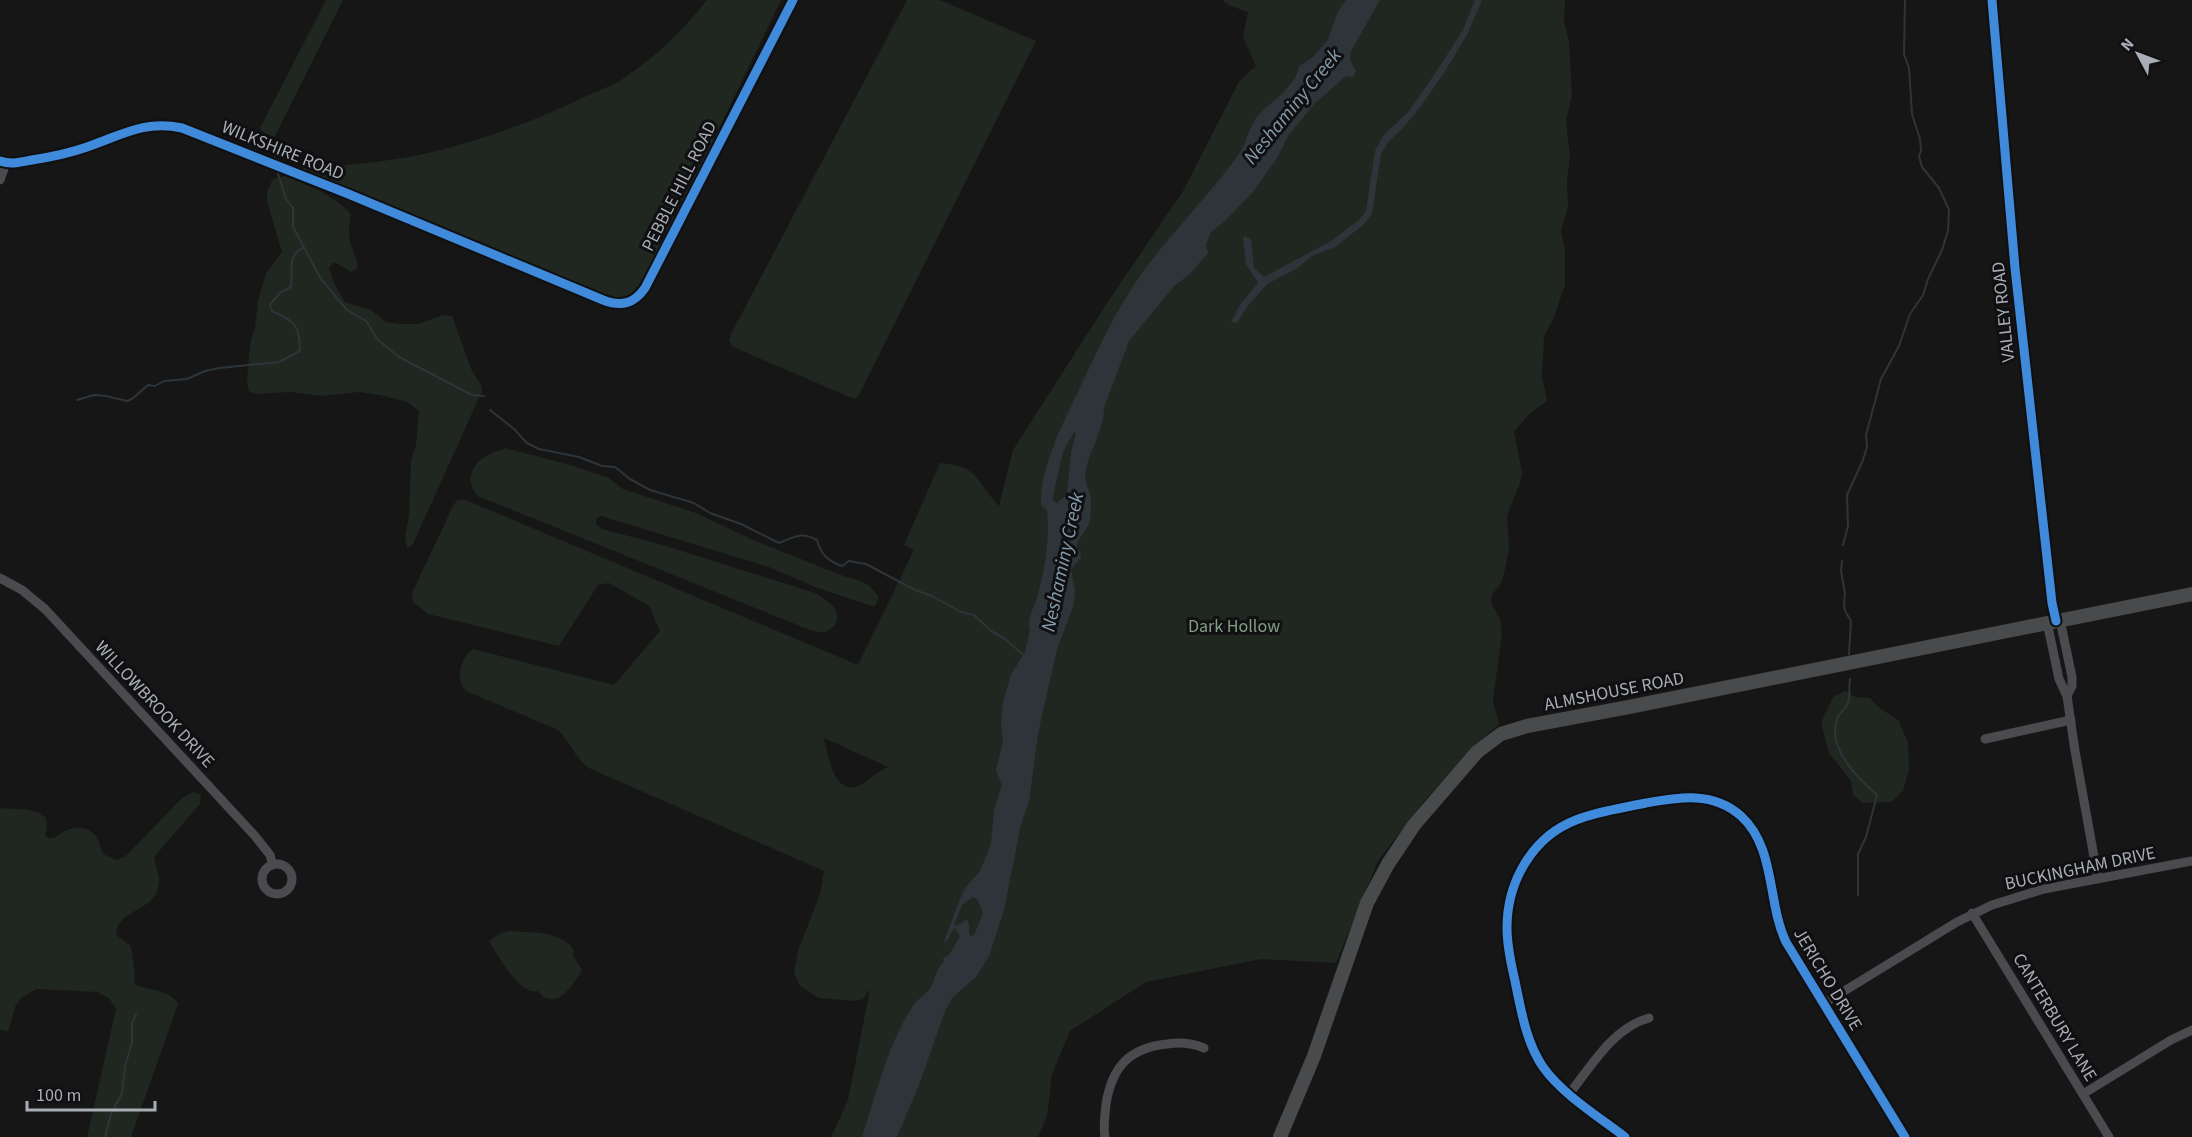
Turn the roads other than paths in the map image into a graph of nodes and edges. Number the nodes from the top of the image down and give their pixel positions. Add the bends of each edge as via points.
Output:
1 (793, 0) edge
2 (1992, 0) edge
3 (3, 162) edge
4 (0, 180) edge
5 (546, 277) joint
6 (0, 578) edge
7 (2192, 594) edge
8 (2054, 621) junction
9 (2067, 696) junction
10 (2071, 720) junction
11 (1985, 739) dead end
12 (2192, 861) edge
13 (273, 865) dead end
14 (2098, 879) junction
15 (1972, 913) junction
16 (1823, 1004) junction
17 (1649, 1018) dead end
18 (2192, 1030) edge
19 (1204, 1048) dead end
20 (1570, 1094) junction
21 (2083, 1094) junction
22 (1105, 1137) edge
23 (1280, 1137) edge
24 (1625, 1137) edge
25 (1905, 1137) edge
26 (2109, 1137) edge

1 - 5 street, PEBBLE HILL ROAD via 642,293 628,304 618,305
2 - 8 street, VALLEY ROAD via 2018,292
3 - 4 street
3 - 5 street, WILKSHIRE ROAD via 78,150 152,125 173,126
6 - 13 street, WILLOWBROOK DRIVE via 45,609 255,836
7 - 8 main road, ALMSHOUSE ROAD
8 - 9 street via 2060,679
8 - 9 street via 2072,677
8 - 23 main road, ALMSHOUSE ROAD via 1517,728 1493,739 1414,825 1374,888 1314,1056
9 - 10 street
10 - 11 street
10 - 14 street
12 - 14 street, BUCKINGHAM DRIVE
14 - 15 street, BUCKINGHAM DRIVE via 2044,890
15 - 16 street, BUCKINGHAM DRIVE
15 - 21 street, CANTERBURY LANE
16 - 20 street, JERICHO DRIVE via 1780,928 1761,844 1749,825 1732,810 1700,797 1683,797 1592,814 1551,834 1529,857 1514,885 1507,929 1530,1043 1544,1068
16 - 25 street, JERICHO DRIVE
17 - 20 street via 1621,1032
18 - 21 street
19 - 22 street via 1185,1043 1159,1045 1125,1060 1109,1087
20 - 24 street, JERICHO DRIVE
21 - 26 street, CANTERBURY LANE

